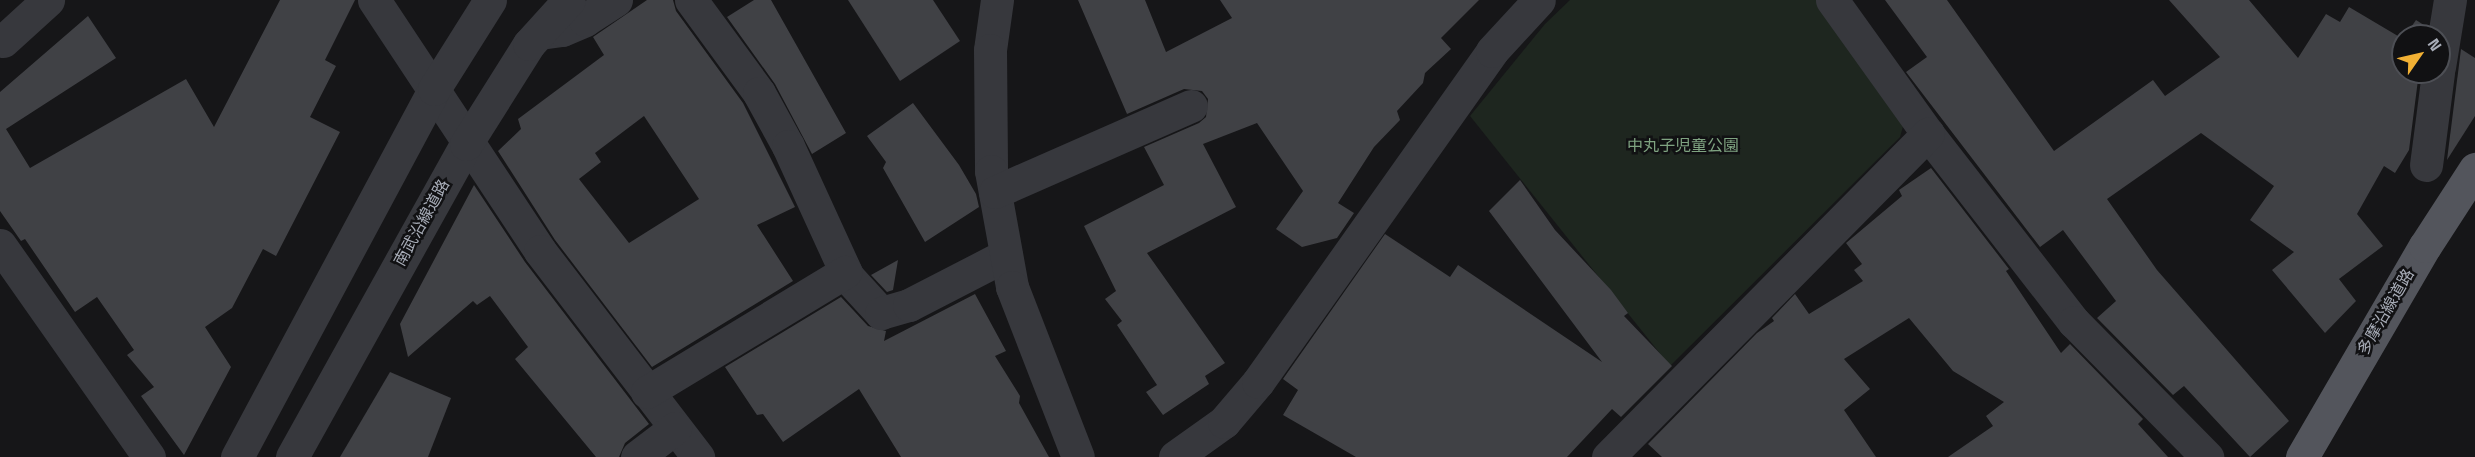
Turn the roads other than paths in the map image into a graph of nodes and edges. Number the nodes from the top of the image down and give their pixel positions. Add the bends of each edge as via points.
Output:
1 (48, 0) edge
2 (374, 0) edge
3 (490, 0) edge
4 (569, 0) edge
5 (616, 0) edge
6 (691, 0) edge
7 (997, 0) edge
8 (1539, 0) edge
9 (1832, 0) edge
10 (2450, 0) edge
11 (2446, 24) edge
12 (540, 33) junction
13 (3, 41) dead end
14 (2436, 84) edge
15 (434, 89) junction
16 (1191, 106) dead end
17 (1928, 134) junction
18 (466, 144) junction
19 (2426, 165) dead end
20 (2475, 169) edge
21 (995, 192) junction
22 (0, 245) edge
23 (1006, 255) junction
24 (845, 272) junction
25 (647, 392) junction
26 (675, 428) junction
27 (1615, 455) edge
28 (149, 457) edge
29 (237, 457) edge
30 (292, 457) edge
31 (637, 457) edge
32 (698, 457) edge
33 (1078, 457) edge
34 (1175, 457) edge
35 (2207, 457) edge
36 (2302, 457) edge

1 - 13 street
2 - 15 street
3 - 15 street
4 - 12 street, 南武沿線道路
5 - 12 street via 562,30
6 - 24 street via 764,102
7 - 21 street via 990,51 991,171
8 - 34 street via 1491,51 1258,382 1224,422
9 - 17 street
10 - 11 street
12 - 18 street, 南武沿線道路 via 529,44
14 - 19 street
15 - 18 street
15 - 29 street
16 - 21 street
17 - 27 street
17 - 35 street via 2074,322
18 - 25 street
18 - 30 street, 南武沿線道路
20 - 36 main road, 多摩沿線道路 via 2425,246
21 - 23 street
22 - 28 street
23 - 24 street via 909,305 881,313
23 - 33 street via 1012,287 1040,366
24 - 25 street
25 - 26 street
26 - 31 street
26 - 32 street

